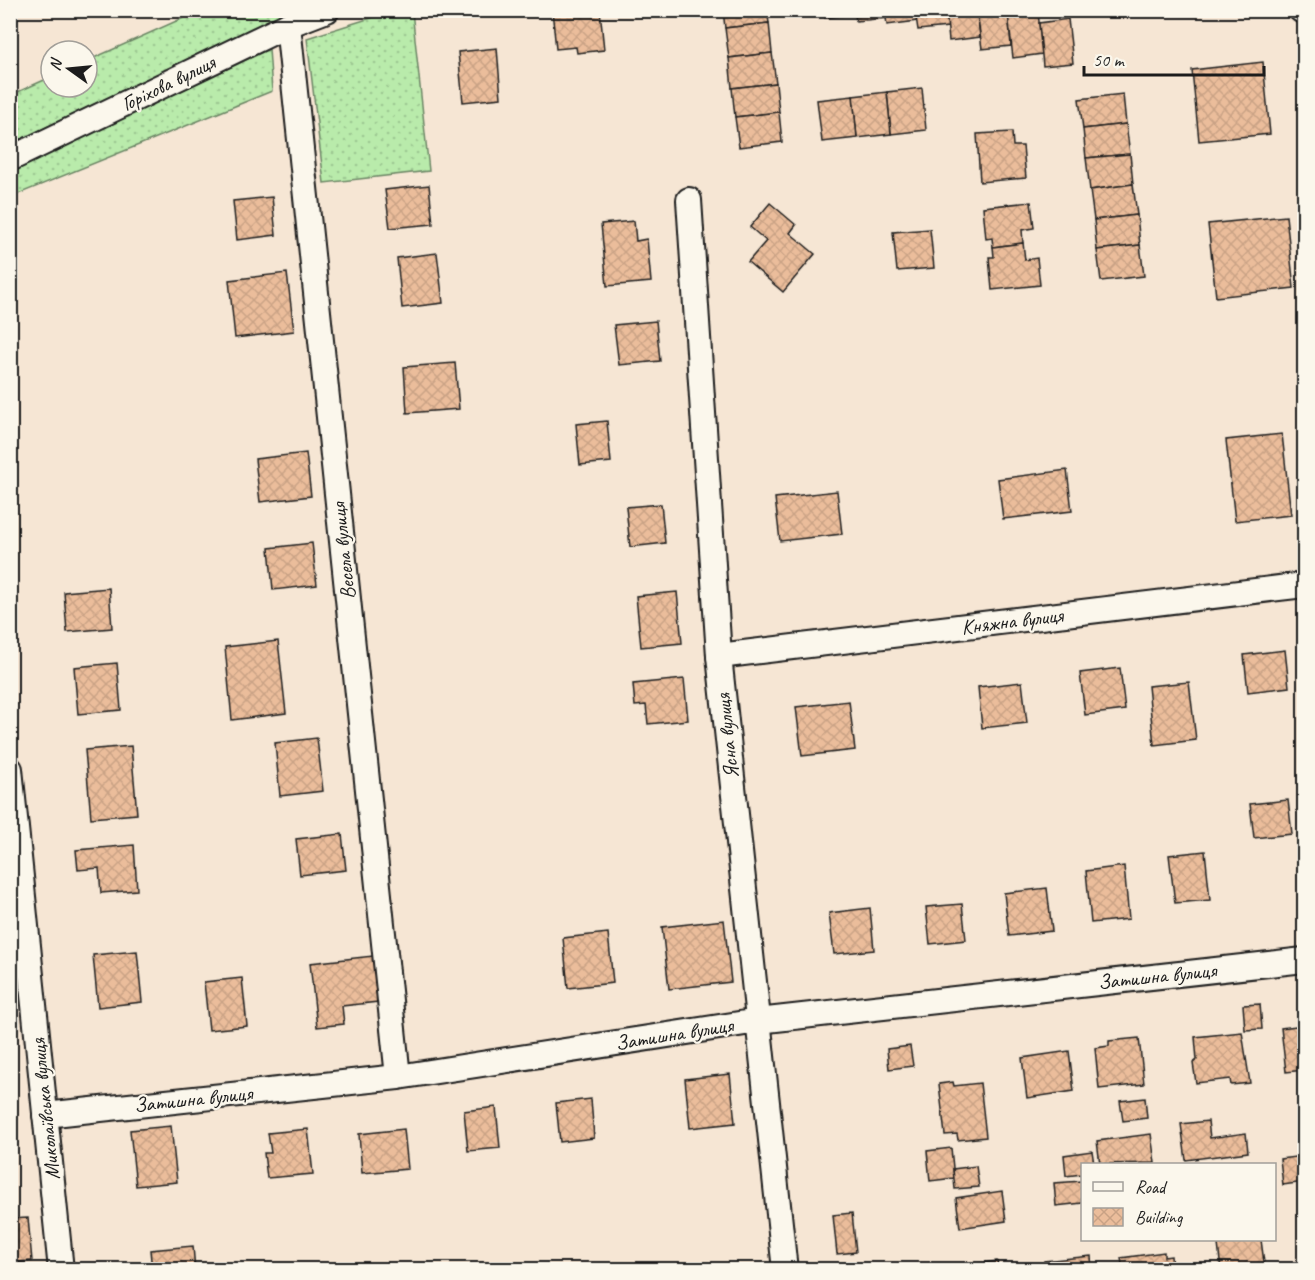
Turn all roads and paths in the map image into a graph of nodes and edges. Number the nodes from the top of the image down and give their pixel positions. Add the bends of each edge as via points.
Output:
1 (327, 10) edge
2 (288, 25) junction
3 (10, 159) edge
4 (688, 200) dead end
5 (1305, 585) edge
6 (719, 656) junction
7 (10, 769) edge
8 (1305, 960) edge
9 (758, 1021) junction
10 (398, 1077) junction
11 (45, 1115) junction
12 (61, 1269) edge
13 (785, 1269) edge

1 - 2 street, Горіхова вулиця
2 - 3 street, Горіхова вулиця
2 - 10 street, Весела вулиця
4 - 6 street, Ясна вулиця
5 - 6 street, Княжна вулиця
6 - 9 street, Ясна вулиця
7 - 11 street, Миколаївська вулиця
8 - 9 street, Затишна вулиця
9 - 10 street, Затишна вулиця
9 - 13 street, Ясна вулиця
10 - 11 street, Затишна вулиця
11 - 12 street, Миколаївська вулиця

